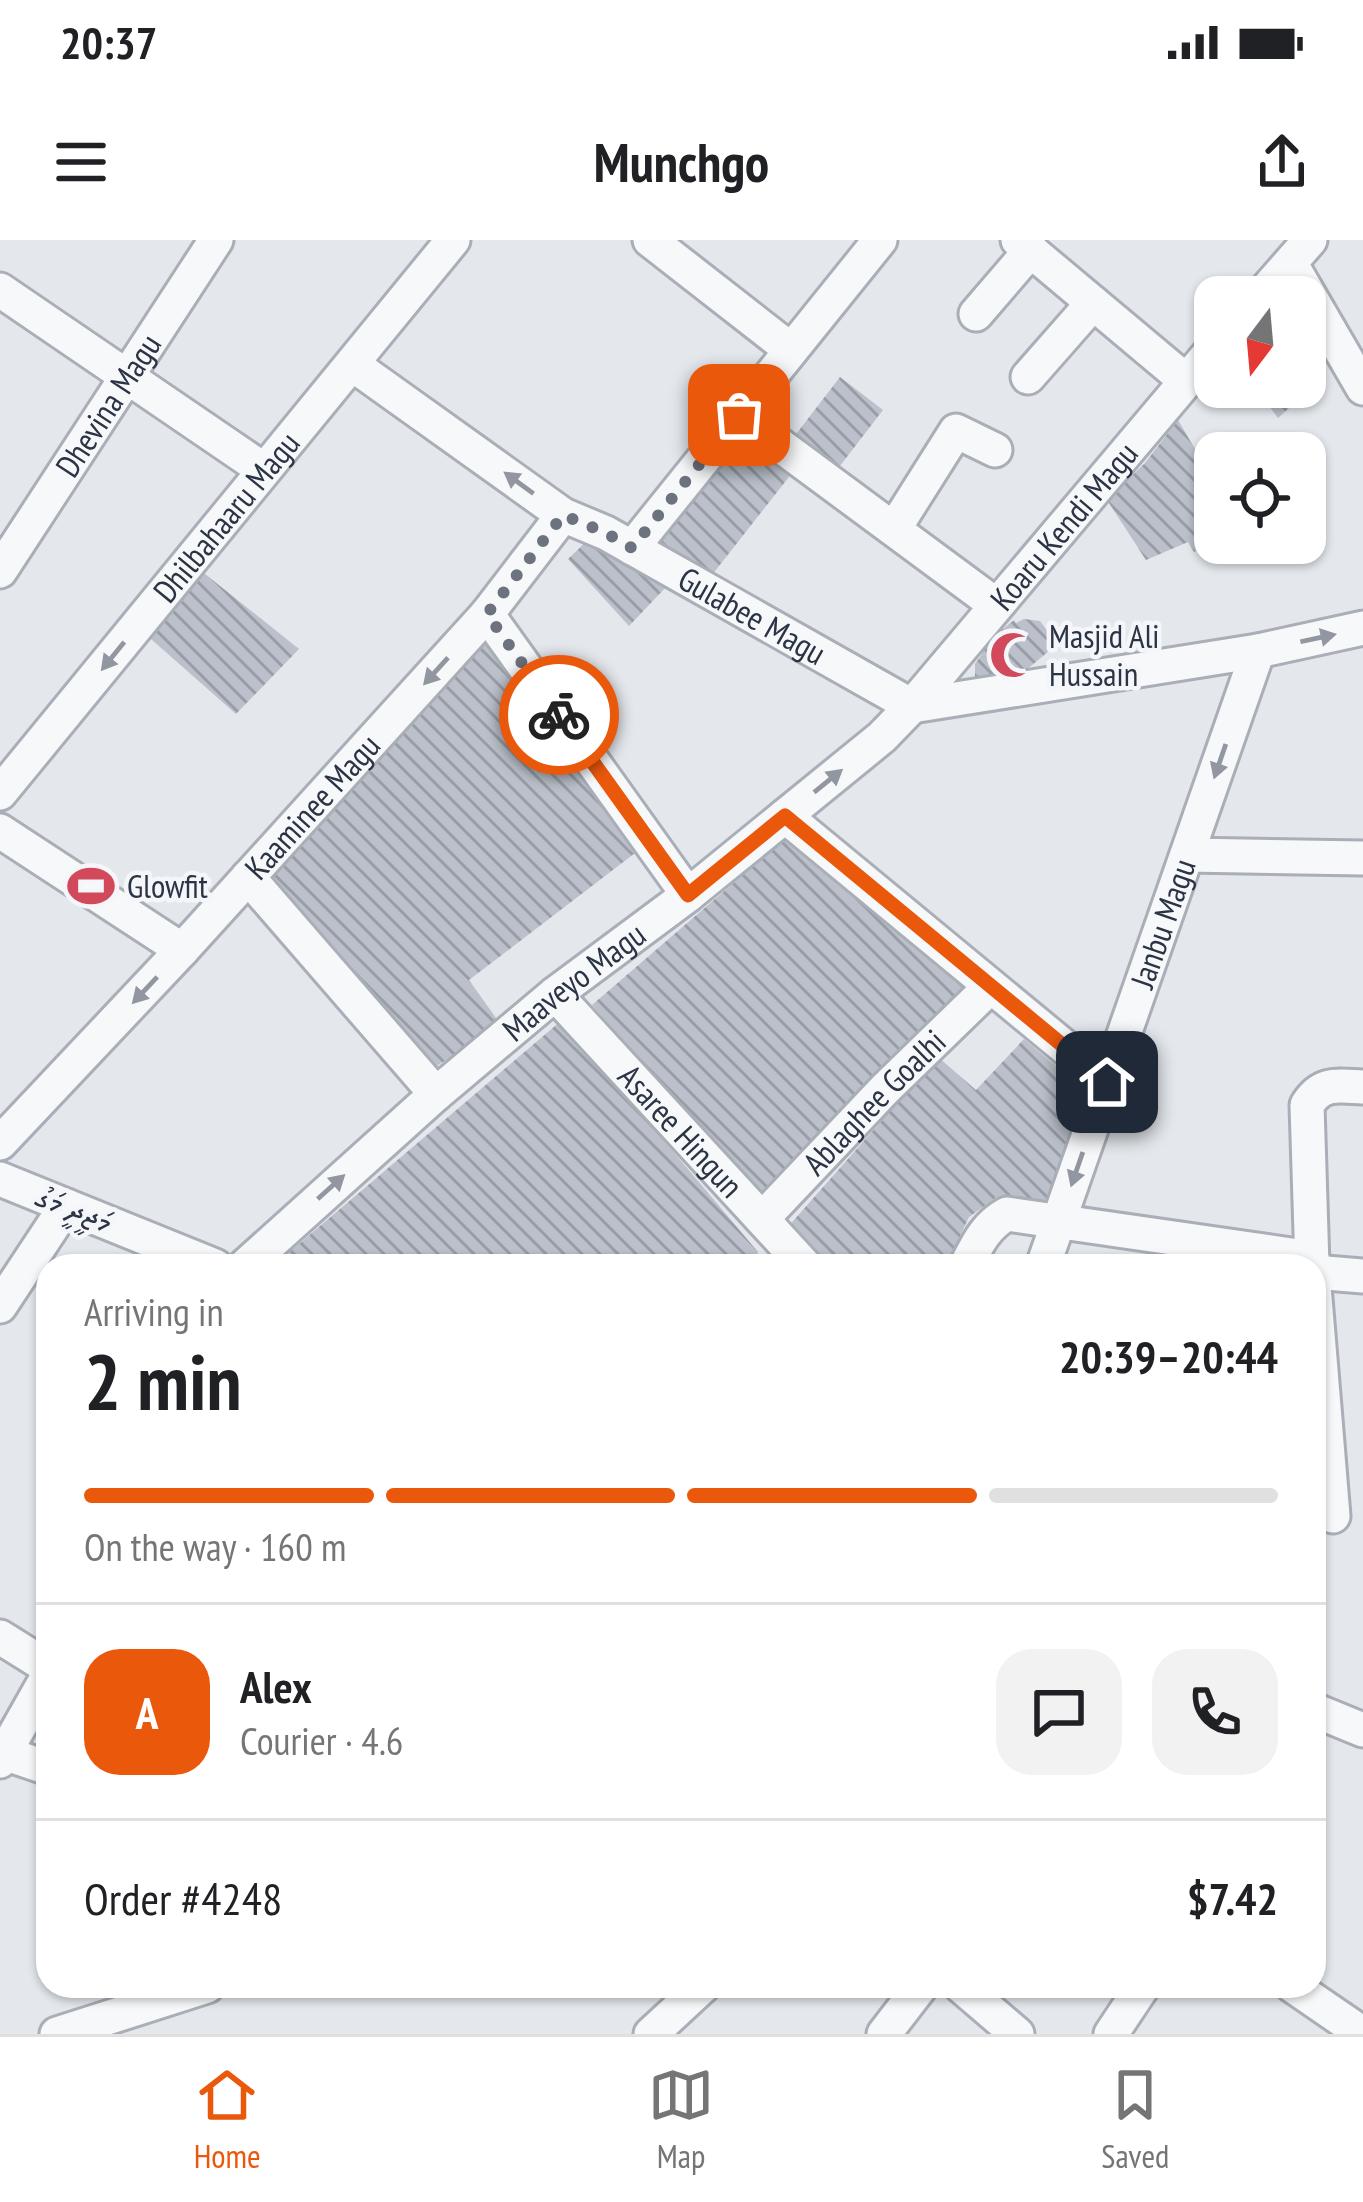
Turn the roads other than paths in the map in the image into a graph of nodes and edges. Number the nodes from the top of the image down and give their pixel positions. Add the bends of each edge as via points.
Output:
1 (216, 240) edge
2 (453, 240) edge
3 (880, 240) edge
4 (1024, 245) edge
5 (673, 247) edge
6 (1300, 252) edge
7 (1279, 276) edge
8 (0, 290) edge
9 (1093, 303) junction
10 (976, 314) dead end
11 (791, 350) junction
12 (352, 364) junction
13 (1194, 370) edge
14 (1028, 376) dead end
15 (128, 377) junction
16 (1185, 380) junction
17 (1363, 388) edge
18 (739, 415) junction
19 (994, 450) dead end
20 (264, 470) junction
21 (563, 515) junction
22 (894, 530) junction
23 (632, 548) junction
24 (0, 571) edge
25 (996, 604) junction
26 (487, 614) junction
27 (1363, 628) edge
28 (1258, 651) junction
29 (913, 706) junction
30 (0, 793) edge
31 (785, 816) junction
32 (0, 831) edge
33 (1187, 855) junction
34 (1363, 858) edge
35 (248, 877) junction
36 (688, 895) junction
37 (182, 950) junction
38 (990, 987) junction
39 (555, 994) junction
40 (1107, 1082) junction
41 (1363, 1087) edge
42 (436, 1094) junction
43 (0, 1143) edge
44 (0, 1179) edge
45 (66, 1206) junction
46 (762, 1219) junction
47 (1058, 1221) junction
48 (185, 1254) edge
49 (258, 1254) edge
50 (790, 1254) edge
51 (972, 1254) edge
52 (1046, 1254) edge
53 (1230, 1254) edge
54 (1312, 1254) edge
55 (1326, 1272) edge
56 (1363, 1276) edge
57 (0, 1306) edge
58 (1326, 1475) edge
59 (1333, 1516) dead end
60 (0, 1637) edge
61 (36, 1663) edge
62 (36, 1694) edge
63 (1326, 1721) edge
64 (1363, 1730) edge
65 (2, 1757) edge
66 (36, 1765) edge
67 (169, 1998) edge
68 (691, 1998) edge
69 (912, 1998) edge
70 (1136, 1998) edge
71 (1310, 1998) edge
72 (57, 2034) edge
73 (651, 2034) edge
74 (884, 2034) edge
75 (1112, 2034) edge
76 (1363, 2034) edge

1 - 15 street, Dhevina Magu
2 - 12 street, Dhilbahaaru Magu
3 - 11 street
4 - 9 street
4 - 10 street
5 - 11 street
6 - 7 street
6 - 17 street
8 - 15 street
9 - 14 street
9 - 16 street
11 - 18 street
12 - 20 street, Dhilbahaaru Magu
21 -> 12 street, Gulabee Magu
13 - 16 street, Koaru Kendi Magu
15 - 20 street
15 - 24 street, Dhevina Magu
16 - 25 street, Koaru Kendi Magu
18 - 22 street
18 - 23 street
19 - 22 street via 956,431
20 -> 30 street, Dhilbahaaru Magu
21 - 23 street, Gulabee Magu
21 - 26 street, Kaaminee Magu
22 - 25 street
23 - 29 street, Gulabee Magu
25 - 29 street, Koaru Kendi Magu
26 -> 35 street, Kaaminee Magu
26 - 36 street
28 -> 27 street
28 - 29 street
28 -> 33 street, Janbu Magu
31 -> 29 street, Maaveyo Magu
31 - 36 street, Maaveyo Magu
31 - 38 street
32 - 37 street
33 - 34 street
33 - 40 street, Janbu Magu
35 - 37 street, Kaaminee Magu
35 - 42 street
36 - 39 street, Maaveyo Magu
37 -> 43 street, Kaaminee Magu
38 - 40 street
38 - 46 street, Ablaghee Goalhi
39 - 42 street, Maaveyo Magu
39 - 46 street, Asaree Hingun
40 -> 47 street, Janbu Magu
41 - 54 street via 1321,1089 1307,1105
49 -> 42 street, Maaveyo Magu
44 - 45 street, މަޖީދީ މަގު
45 - 48 street, މަޖީދީ މަގު
45 - 57 street
46 - 50 street, Asaree Hingun
47 - 51 street via 1007,1214
47 - 52 street, Janbu Magu
47 - 53 street
55 - 56 street
58 - 59 street
60 - 61 street
62 - 65 street
63 - 64 street
65 - 66 street
67 - 72 street
68 - 73 street
69 - 74 street
70 - 75 street
71 - 76 street

